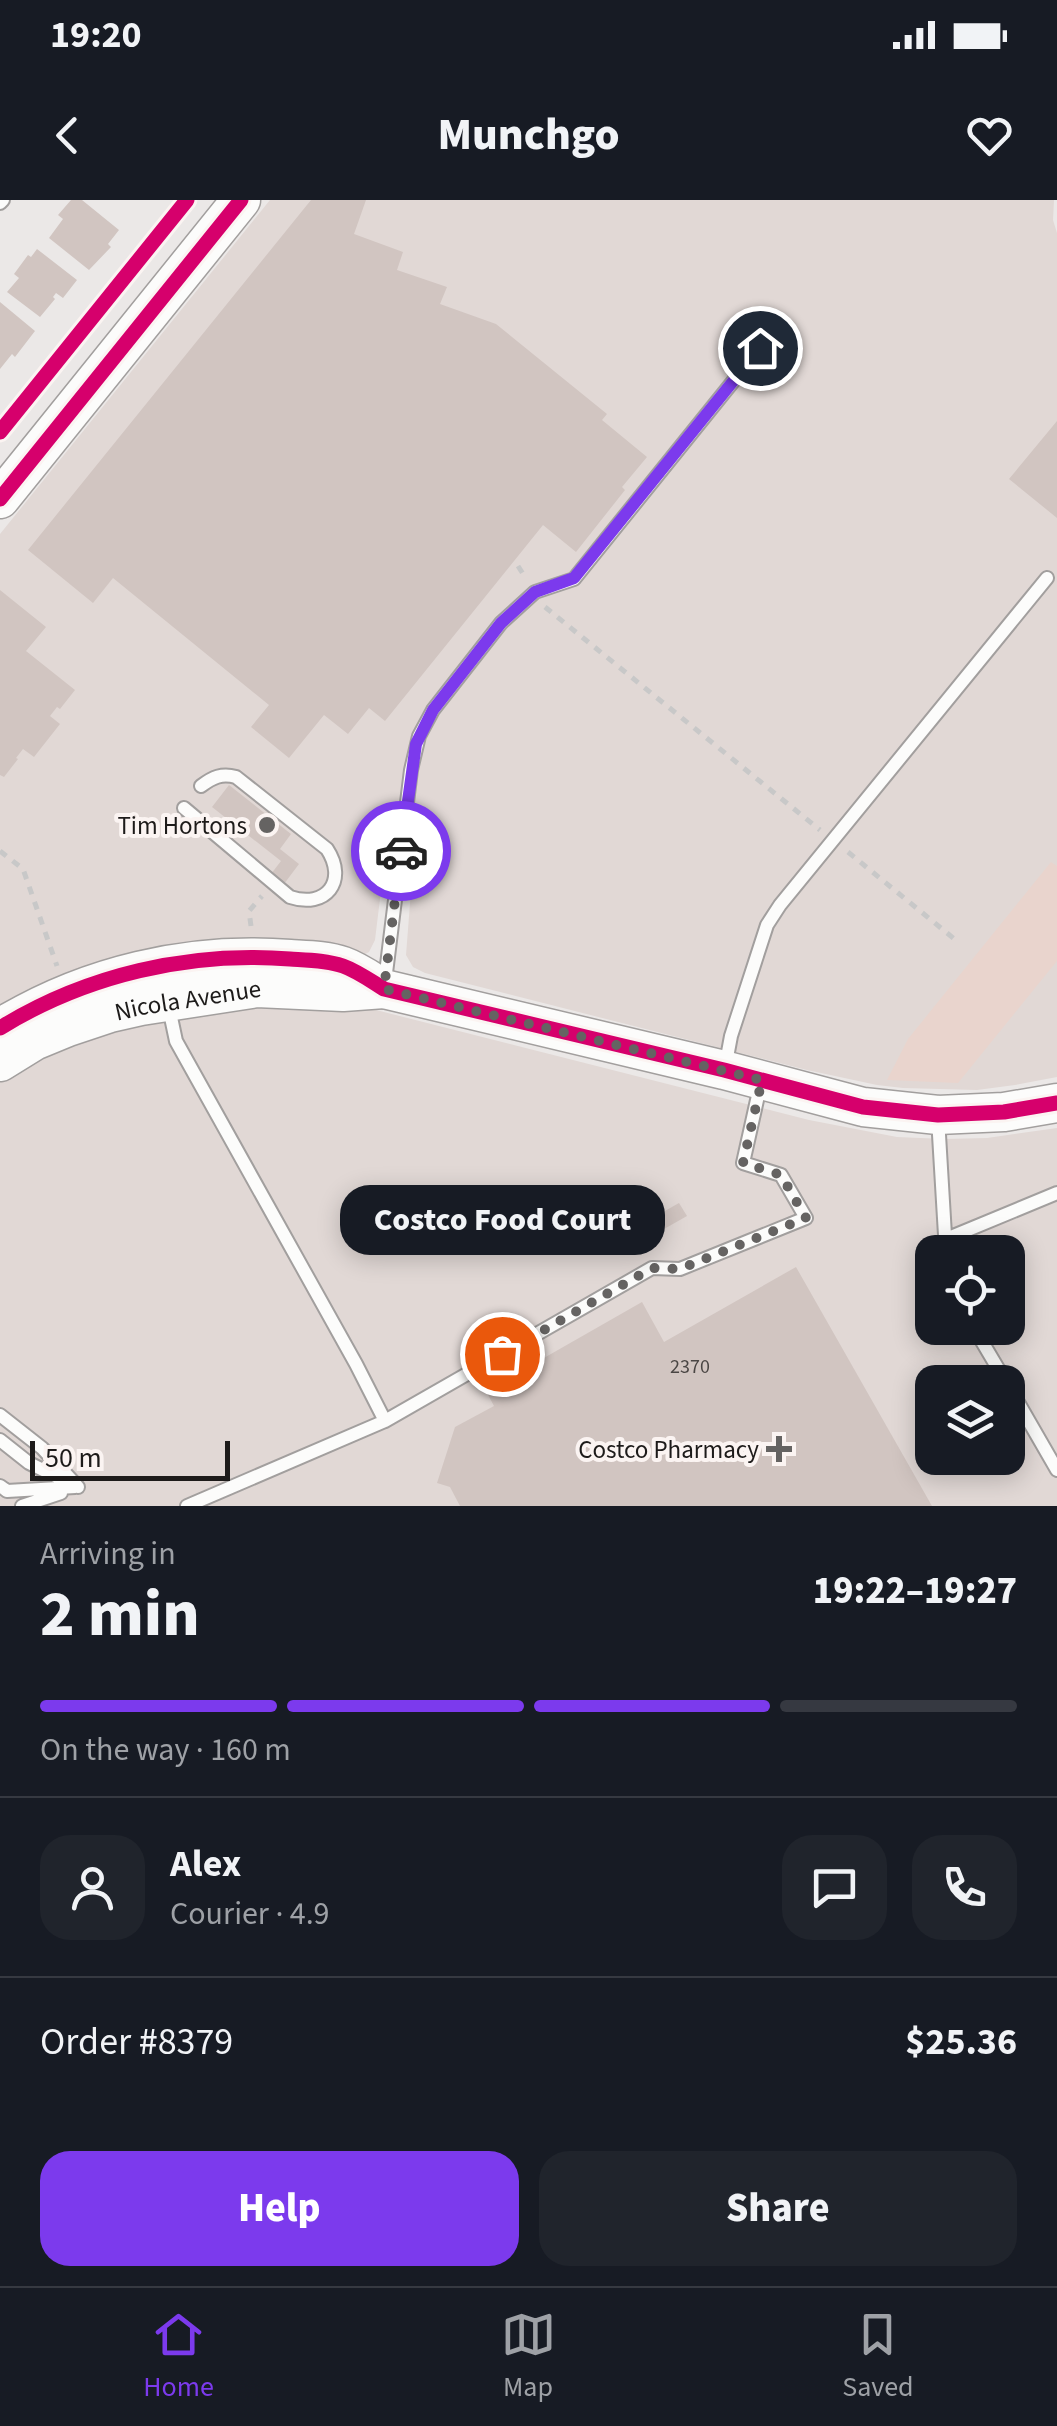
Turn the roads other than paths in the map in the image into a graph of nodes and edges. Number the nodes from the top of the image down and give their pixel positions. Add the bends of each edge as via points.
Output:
1 (242, 200) edge
2 (760, 348) dead end
3 (0, 499) edge
4 (1047, 578) dead end
5 (202, 786) dead end
6 (184, 808) dead end
7 (167, 984) junction
8 (384, 989) junction
9 (17, 1035) edge
10 (0, 1062) edge
11 (724, 1070) junction
12 (762, 1080) junction
13 (1057, 1103) edge
14 (938, 1115) junction
15 (1057, 1192) edge
16 (945, 1235) edge
17 (969, 1235) edge
18 (0, 1415) edge
19 (1025, 1415) edge
20 (385, 1420) junction
21 (0, 1440) edge
22 (1057, 1470) edge
23 (0, 1486) edge
24 (78, 1487) junction
25 (22, 1506) edge
26 (38, 1506) edge
27 (187, 1506) edge

1 - 3 street
2 - 8 lane via 574,578 535,592 501,623 433,710 412,770
4 - 11 lane via 780,906 767,926
5 - 6 lane via 225,774 236,777 327,849 336,874 330,890 304,902 290,897
7 - 8 street, Nicola Avenue
7 - 8 street, Nicola Avenue via 209,958 256,956 346,967
7 - 9 street, Nicola Avenue via 137,970 68,993
7 - 20 lane via 176,1042
8 - 11 street, Nicola Avenue
9 - 10 street, Nicola Avenue
11 - 12 street, Nicola Avenue
12 - 14 street, Nicola Avenue via 863,1107
12 - 20 lane via 743,1163 781,1175 806,1218 680,1269 652,1268
13 - 14 street, Nicola Avenue
14 - 16 lane
15 - 17 lane
18 - 24 lane
19 - 22 lane
20 - 27 lane
21 - 24 lane
23 - 24 lane
24 - 25 lane
24 - 26 lane

